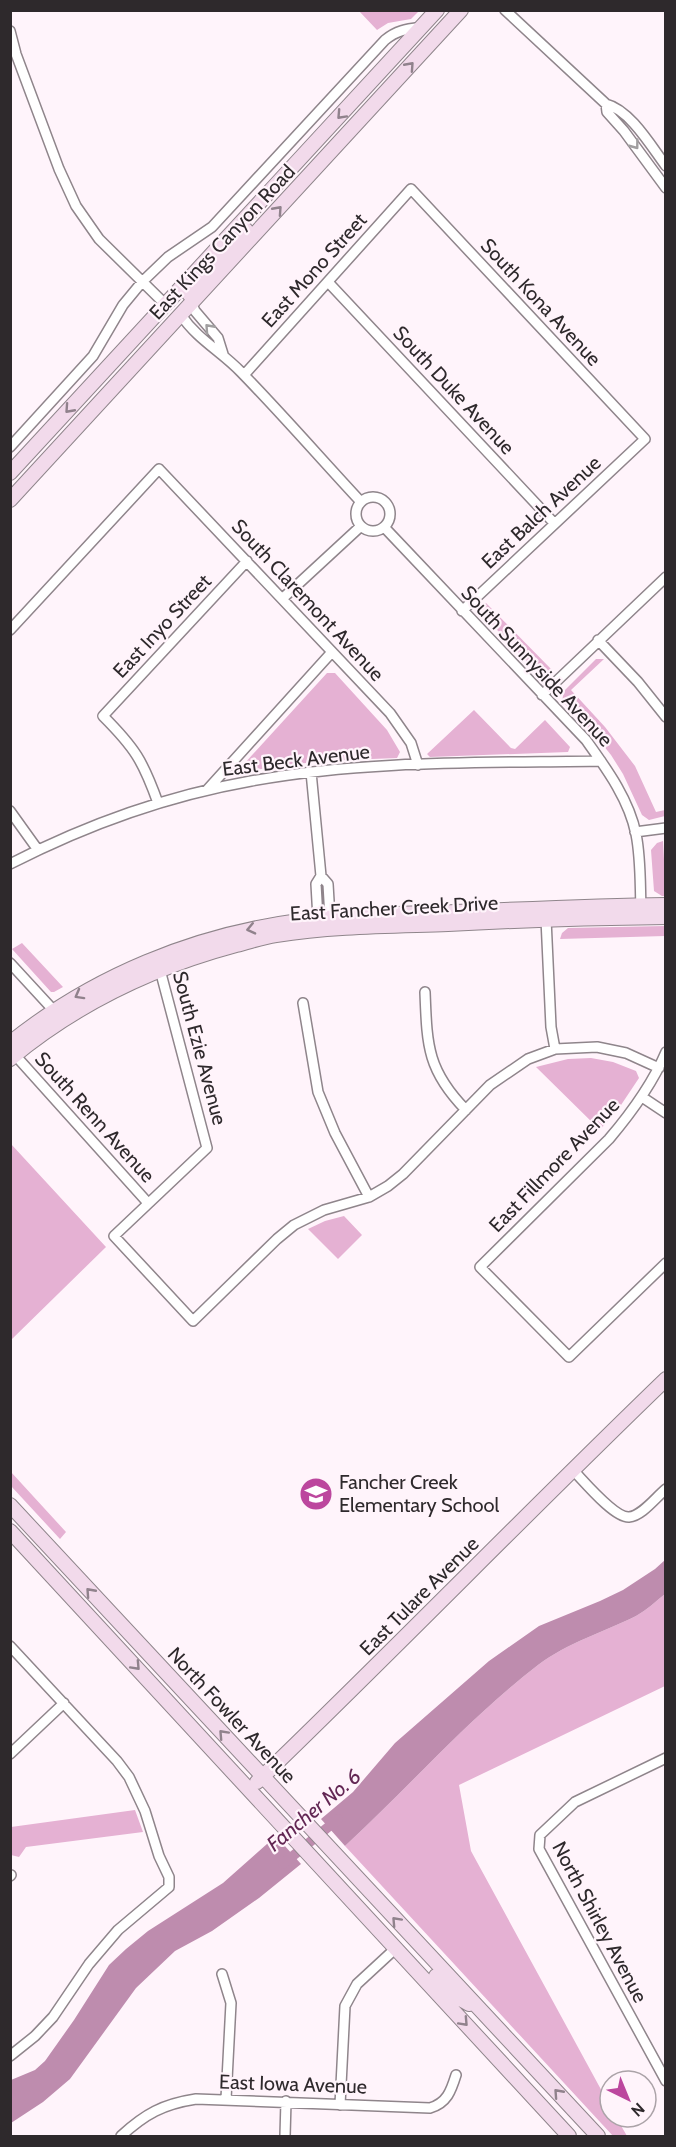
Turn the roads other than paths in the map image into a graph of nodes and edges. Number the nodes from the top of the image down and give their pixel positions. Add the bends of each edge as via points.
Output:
1 (437, 10) edge
2 (461, 10) edge
3 (505, 10) edge
4 (422, 27) junction
5 (10, 31) edge
6 (606, 104) junction
7 (666, 166) edge
8 (666, 188) edge
9 (411, 189) joint
10 (267, 195) junction
11 (142, 282) junction
12 (328, 282) junction
13 (165, 304) junction
14 (192, 304) junction
15 (181, 315) junction
16 (223, 354) junction
17 (244, 375) junction
18 (76, 429) junction
19 (645, 439) joint
20 (10, 447) edge
21 (10, 473) edge
22 (10, 500) edge
23 (361, 502) junction
24 (554, 523) junction
25 (361, 526) junction
26 (384, 527) junction
27 (247, 561) junction
28 (666, 577) edge
29 (283, 598) junction
30 (462, 611) junction
31 (10, 630) edge
32 (598, 640) junction
33 (332, 652) junction
34 (542, 695) junction
35 (666, 717) edge
36 (601, 761) junction
37 (418, 765) junction
38 (311, 772) junction
39 (207, 790) junction
40 (158, 803) junction
41 (10, 812) edge
42 (666, 828) edge
43 (635, 832) junction
44 (38, 850) junction
45 (10, 864) edge
46 (666, 905) edge
47 (642, 911) junction
48 (666, 917) edge
49 (324, 919) junction
50 (546, 919) junction
51 (159, 964) junction
52 (12, 967) edge
53 (425, 992) dead end
54 (303, 1003) dead end
55 (58, 1015) junction
56 (555, 1049) junction
57 (12, 1052) edge
58 (666, 1052) edge
59 (659, 1068) junction
60 (642, 1097) junction
61 (466, 1110) junction
62 (666, 1113) edge
63 (369, 1197) junction
64 (148, 1203) junction
65 (666, 1263) edge
66 (666, 1379) edge
67 (572, 1469) junction
68 (666, 1489) edge
69 (10, 1505) edge
70 (10, 1531) edge
71 (10, 1646) edge
72 (64, 1703) junction
73 (10, 1754) edge
74 (666, 1758) edge
75 (263, 1777) junction
76 (250, 1789) junction
77 (396, 1948) junction
78 (222, 1974) dead end
79 (484, 2013) junction
80 (10, 2056) edge
81 (666, 2056) edge
82 (657, 2065) junction
83 (456, 2075) dead end
84 (666, 2081) edge
85 (226, 2099) junction
86 (286, 2101) junction
87 (340, 2105) junction
88 (121, 2136) edge
89 (285, 2136) edge
90 (569, 2136) edge
91 (598, 2136) edge

1 - 4 main road, East Kings Canyon Road
14 -> 2 main road, East Kings Canyon Road
3 - 6 street
4 -> 10 main road, East Kings Canyon Road
4 - 11 street, East Kings Canyon Road via 394,32 385,40 212,227 168,257
5 - 11 street via 67,188 99,239
6 - 7 street via 616,106 625,115
6 -> 8 street via 607,112
9 - 12 street, East Mono Street
9 - 19 street, South Kona Avenue
10 - 13 main road, East Kings Canyon Road
10 - 15 main road via 255,221 187,296
11 - 13 street
11 - 20 street, East Kings Canyon Road via 123,304 93,356
12 - 17 street, East Mono Street
12 - 24 street, South Duke Avenue
13 - 18 main road via 164,320 87,404
13 -> 21 main road, East Kings Canyon Road
14 - 15 main road, East Kings Canyon Road
16 -> 14 street via 218,338
15 - 16 street via 209,346
15 - 18 main road, East Kings Canyon Road
16 - 17 street
17 - 23 street
18 - 22 main road, East Kings Canyon Road
19 - 24 street, East Balch Avenue
23 - 25 street via 356,512
23 - 26 street via 373,497 384,501 389,516
24 - 30 street, East Balch Avenue
25 - 26 street via 368,531
25 - 29 street
26 - 30 street, South Sunnyside Avenue
27 - 29 street, South Claremont Avenue
27 - 31 street, South Claremont Avenue via 159,469
27 - 40 street, East Inyo Street via 103,716 139,756
28 - 32 street
29 - 33 street, South Claremont Avenue
30 - 34 street, South Sunnyside Avenue
32 - 34 street
32 - 35 street
33 - 37 street, South Claremont Avenue via 403,729
33 - 39 street
34 - 36 street, South Sunnyside Avenue
36 - 37 street, East Beck Avenue
36 - 43 street, South Sunnyside Avenue via 615,783
37 - 38 street, East Beck Avenue
38 - 39 street, East Beck Avenue
38 - 49 street via 321,876 328,884
39 - 40 street, East Beck Avenue
40 - 44 street, East Beck Avenue
41 - 44 street
42 - 43 street
43 - 47 street, South Sunnyside Avenue
44 - 45 street, East Beck Avenue
46 - 47 main road, East Fancher Creek Drive
47 - 48 main road, East Fancher Creek Drive
47 - 49 main road, East Fancher Creek Drive
47 - 50 main road, East Fancher Creek Drive
49 -> 51 main road, East Fancher Creek Drive via 224,935
50 - 51 main road, East Fancher Creek Drive via 326,929 273,936
50 - 56 street
51 - 55 main road, East Fancher Creek Drive via 111,993
51 - 64 street, South Ezie Avenue via 207,1148
52 - 55 street
53 - 61 street via 429,1050 434,1066 451,1095
54 - 63 street via 318,1092
55 - 57 main road, East Fancher Creek Drive
56 - 59 street via 613,1049
56 - 61 street via 508,1071
57 - 64 street, South Renn Avenue
58 - 59 street, East Fillmore Avenue
59 - 60 street, East Fillmore Avenue
60 - 62 street
60 - 65 street, East Fillmore Avenue via 609,1139 480,1268 569,1357
61 - 63 street via 403,1174
63 - 64 street via 324,1210 294,1225 193,1321 114,1236
66 - 67 main road, East Tulare Avenue
67 - 68 street via 616,1514 628,1517 639,1513
67 - 75 main road, East Tulare Avenue
75 -> 69 main road, North Fowler Avenue
70 -> 76 main road, North Fowler Avenue
71 - 72 street
72 - 73 street
72 - 80 street via 129,1777 145,1811 169,1877 169,1887 118,1930 53,2017
74 - 82 street, North Shirley Avenue via 575,1802 540,1835 538,1842
75 - 76 main road, East Tulare Avenue
79 -> 75 main road, North Fowler Avenue
76 - 77 main road, North Fowler Avenue
77 - 79 main road via 411,1948 453,1995
77 - 87 street via 357,1984 345,2006
77 -> 90 main road, North Fowler Avenue
78 - 85 street via 231,2003
91 -> 79 main road, North Fowler Avenue
81 - 82 street
82 - 84 street, North Shirley Avenue
83 - 87 street, East Iowa Avenue via 447,2098 430,2108
85 - 86 street, East Iowa Avenue
85 - 88 street, East Iowa Avenue via 177,2102 151,2113
86 - 87 street, East Iowa Avenue
86 - 89 street

